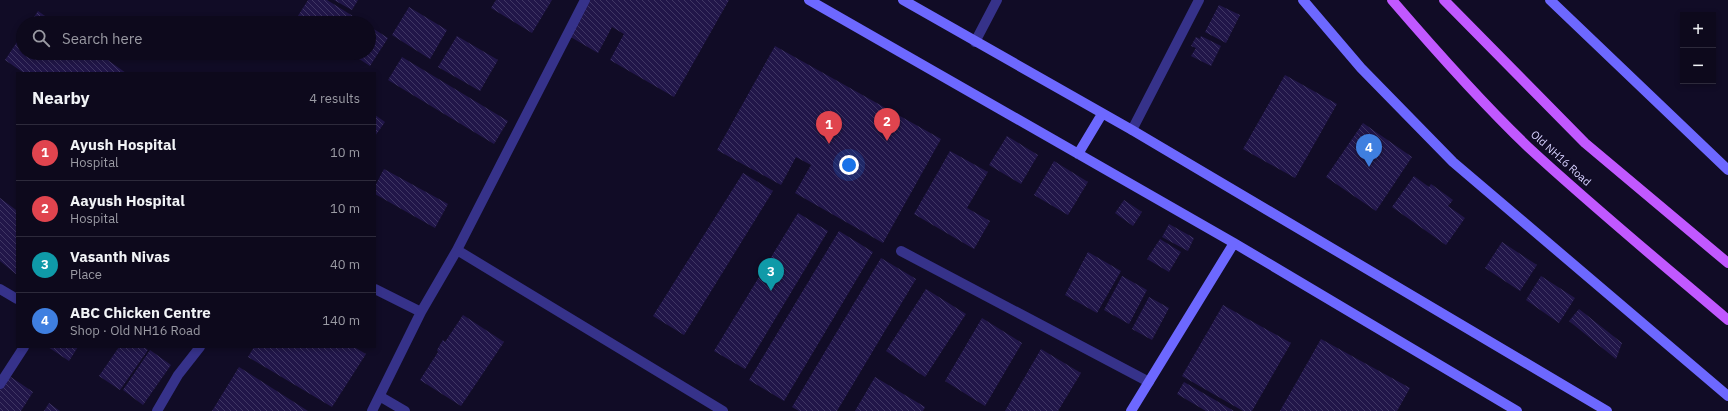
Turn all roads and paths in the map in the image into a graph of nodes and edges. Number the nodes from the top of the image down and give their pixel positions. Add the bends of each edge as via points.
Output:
1 (585, 0) edge
2 (809, 0) edge
3 (903, 0) edge
4 (996, 0) edge
5 (1198, 0) edge
6 (1303, 0) edge
7 (1392, 0) edge
8 (1444, 0) edge
9 (1550, 0) edge
10 (975, 42) junction
11 (1102, 114) junction
12 (1132, 130) junction
13 (1078, 154) junction
14 (1728, 170) edge
15 (1234, 243) junction
16 (458, 250) junction
17 (901, 251) dead end
18 (1728, 263) edge
19 (0, 289) edge
20 (376, 290) edge
21 (16, 298) edge
22 (421, 312) junction
23 (1728, 320) edge
24 (23, 348) edge
25 (199, 348) edge
26 (1149, 382) junction
27 (0, 384) edge
28 (1728, 396) edge
29 (381, 397) junction
30 (157, 411) edge
31 (372, 411) edge
32 (405, 411) edge
33 (723, 411) edge
34 (1131, 411) edge
35 (1517, 411) edge
36 (1607, 411) edge

1 - 16 street
2 - 13 street
3 - 10 street
4 - 10 street
5 - 12 street
6 - 28 street via 1361,68 1453,162
7 - 23 main road, Old NH16 Road via 1445,61 1528,146
8 - 18 main road via 1586,143
9 - 14 street
10 - 11 street
11 - 12 street
11 - 13 street
12 - 36 street
13 - 15 street
15 - 26 street
15 - 35 street
16 - 22 street
16 - 33 street
17 - 26 street
19 - 21 street
20 - 22 street
22 - 29 street
24 - 27 street
25 - 30 street via 178,375
26 - 34 street
29 - 31 street
29 - 32 street

